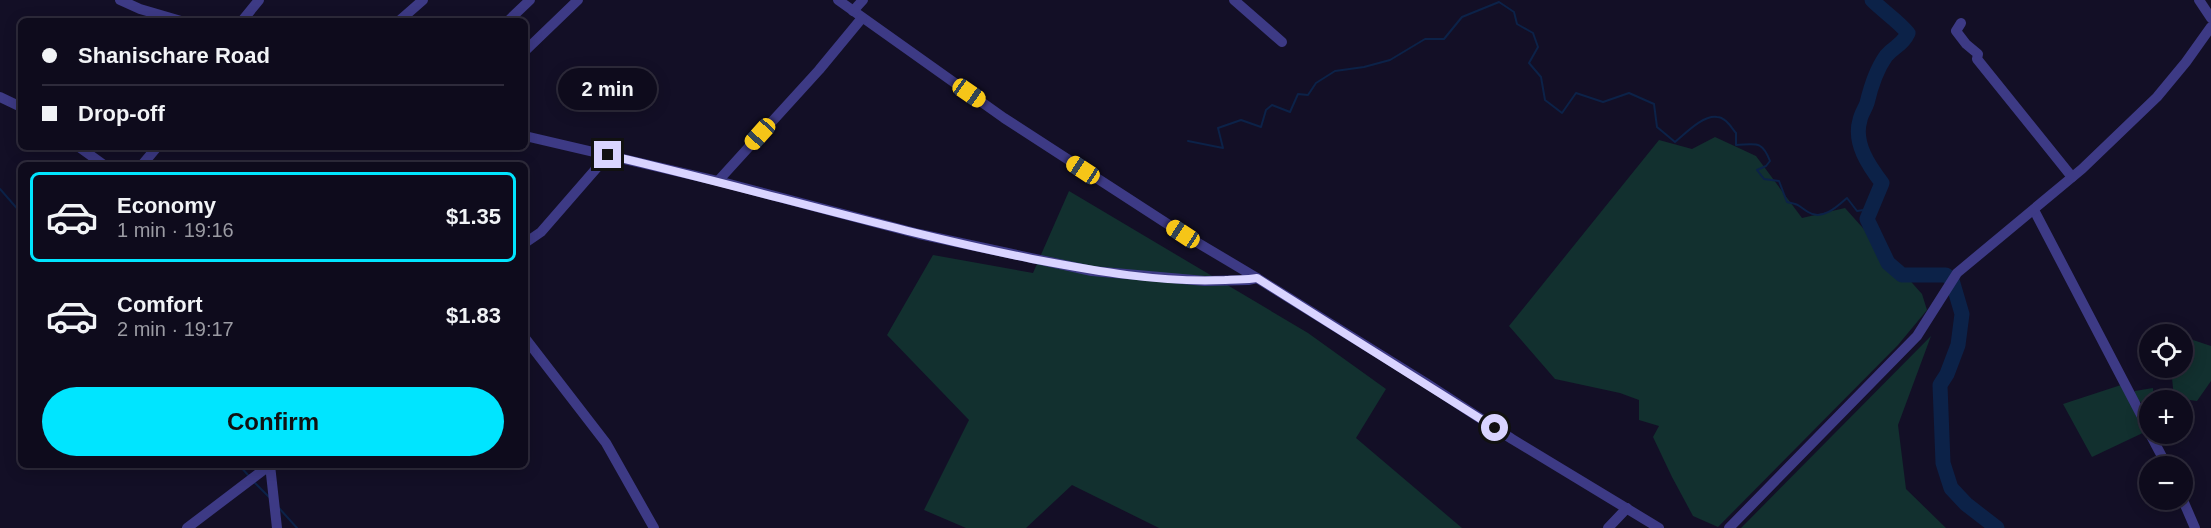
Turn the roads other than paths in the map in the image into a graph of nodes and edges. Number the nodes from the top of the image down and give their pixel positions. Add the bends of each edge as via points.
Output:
1 (120, 0) edge
2 (259, 0) edge
3 (423, 0) edge
4 (530, 0) edge
5 (578, 0) edge
6 (838, 0) edge
7 (863, 0) edge
8 (1234, 0) edge
9 (2199, 0) edge
10 (857, 14) junction
11 (171, 18) edge
12 (244, 18) edge
13 (402, 18) edge
14 (511, 18) edge
15 (2211, 18) edge
16 (1961, 23) dead end
17 (2211, 27) edge
18 (1282, 42) dead end
19 (528, 48) edge
20 (0, 97) edge
21 (18, 106) edge
22 (528, 136) edge
23 (84, 150) edge
24 (154, 150) edge
25 (608, 155) junction
26 (101, 162) edge
27 (144, 162) edge
28 (2072, 177) junction
29 (718, 181) junction
30 (2034, 210) junction
31 (528, 241) edge
32 (1257, 278) junction
33 (528, 342) edge
34 (2139, 412) edge
35 (266, 468) edge
36 (270, 468) edge
37 (1627, 508) junction
38 (2187, 510) edge
39 (1641, 524) edge
40 (187, 528) edge
41 (277, 528) edge
42 (654, 528) edge
43 (1608, 528) edge
44 (1659, 528) edge
45 (1729, 528) edge
46 (2195, 528) edge

1 - 11 street
2 - 12 street
3 - 13 street
4 - 14 street
5 - 19 street
6 - 10 street
7 - 10 street
8 - 18 street
9 - 15 street
10 - 29 street via 819,70
10 - 32 street via 1004,118
16 - 28 street via 1956,32 1978,54 1977,59
17 - 28 street via 2157,97
20 - 21 street
22 - 25 street
23 - 26 street
24 - 27 street
25 - 29 street
25 - 31 street via 541,232
28 - 30 street
29 - 32 street via 919,234 1092,271 1205,281
30 - 34 street
30 - 45 street via 1957,273 1917,336
32 - 37 street
33 - 42 street via 606,443
35 - 40 street
36 - 41 street
37 - 39 street
37 - 43 street
38 - 46 street
39 - 44 street

